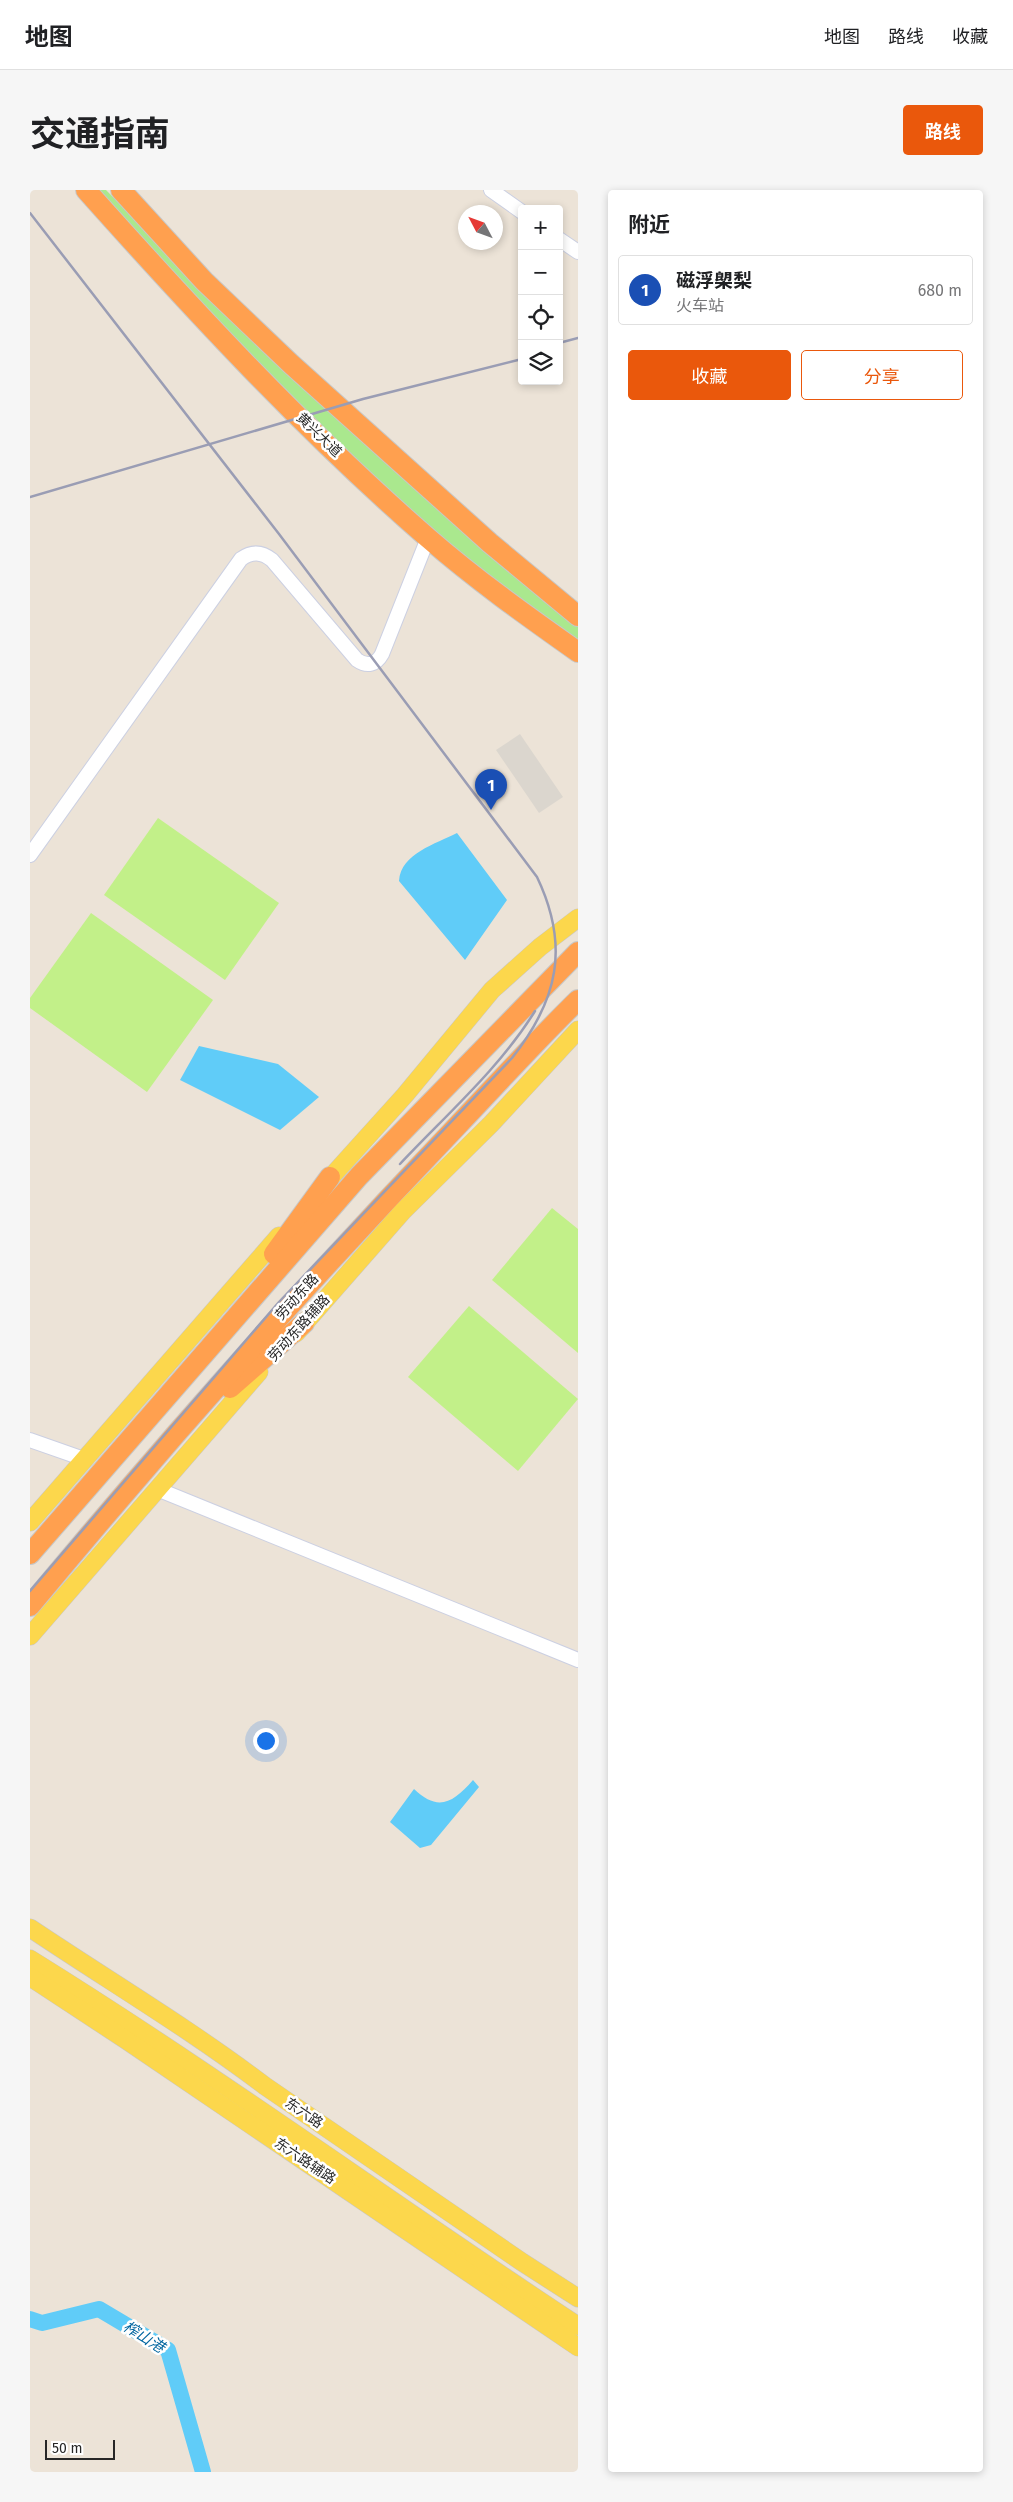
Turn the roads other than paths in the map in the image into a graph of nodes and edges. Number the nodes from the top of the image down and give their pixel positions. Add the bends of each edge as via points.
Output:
1 (86, 190) edge
2 (121, 190) edge
3 (491, 190) edge
4 (518, 209) edge
5 (563, 242) edge
6 (578, 252) edge
7 (428, 538) junction
8 (578, 616) edge
9 (578, 652) edge
10 (30, 855) edge
11 (578, 918) edge
12 (578, 952) edge
13 (578, 1000) edge
14 (578, 1030) edge
15 (330, 1177) junction
16 (304, 1323) junction
17 (158, 1406) junction
18 (30, 1440) edge
19 (84, 1459) junction
20 (158, 1489) junction
21 (120, 1498) junction
22 (30, 1522) edge
23 (30, 1554) edge
24 (30, 1606) edge
25 (30, 1636) edge
26 (578, 1660) edge
27 (30, 1928) edge
28 (30, 1959) edge
29 (30, 1978) edge
30 (340, 2166) junction
31 (354, 2194) junction
32 (578, 2298) edge
33 (578, 2326) edge
34 (578, 2347) edge

1 - 7 highway, 黄兴大道 via 248,368
2 - 8 highway via 204,281 290,364 483,537
3 - 4 street
5 - 6 street
7 - 9 highway, 黄兴大道
7 - 10 street via 382,654 366,665 357,660 272,560 253,553 241,559
11 - 15 main road via 492,990
12 - 17 highway via 359,1176
13 - 21 highway, 劳动东路 via 273,1323
14 - 16 main road, 劳动东路辅路 via 403,1211
15 - 17 highway
15 - 19 main road
16 - 20 main road, 劳动东路辅路
16 - 21 highway via 226,1391
17 - 23 highway
18 - 19 street
19 - 22 main road
20 - 25 main road, 劳动东路辅路
20 - 26 street
21 - 24 highway, 劳动东路
27 - 32 main road, 东六路 via 212,2047
28 - 30 main road, 东六路
29 - 31 main road, 东六路辅路
30 - 31 main road
30 - 33 main road, 东六路
31 - 34 main road, 东六路辅路

